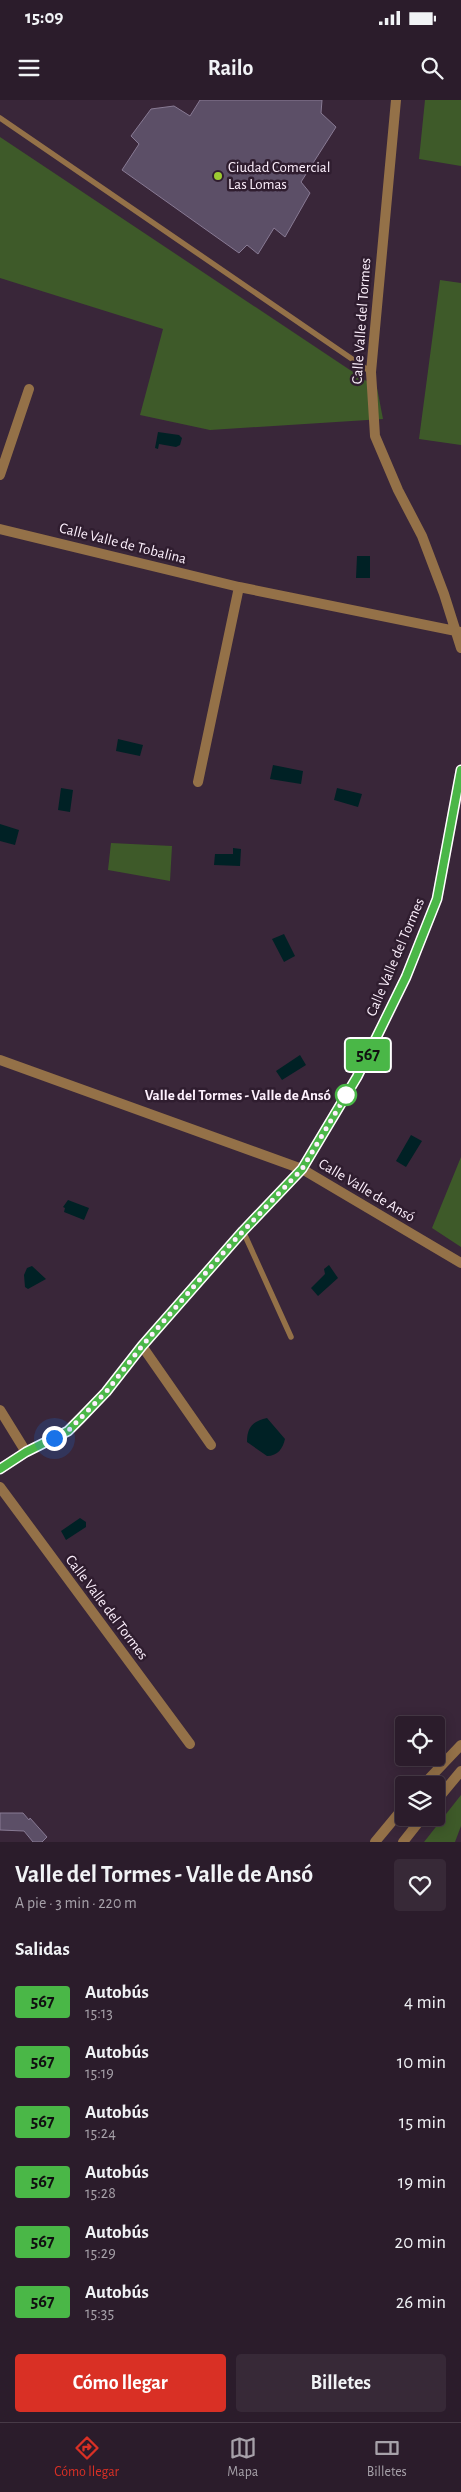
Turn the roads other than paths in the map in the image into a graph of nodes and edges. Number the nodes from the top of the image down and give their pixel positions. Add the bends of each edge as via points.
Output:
1 (396, 100) edge
2 (0, 118) edge
3 (371, 372) junction
4 (29, 389) dead end
5 (0, 475) edge
6 (0, 529) edge
7 (238, 586) junction
8 (459, 632) edge
9 (461, 648) edge
10 (461, 770) edge
11 (198, 782) dead end
12 (0, 1060) edge
13 (302, 1169) junction
14 (243, 1231) junction
15 (461, 1263) edge
16 (291, 1337) dead end
17 (142, 1346) junction
18 (0, 1410) edge
19 (212, 1445) dead end
20 (26, 1452) junction
21 (0, 1469) edge
22 (0, 1488) edge
23 (190, 1744) dead end
24 (461, 1745) edge
25 (461, 1771) edge
26 (432, 1776) edge
27 (445, 1790) edge
28 (395, 1818) edge
29 (416, 1826) edge
30 (375, 1842) edge
31 (403, 1842) edge

1 - 3 street, Calle Valle del Tormes
2 - 3 lane
3 - 8 street, Calle Valle del Tormes via 375,436 422,536
4 - 5 street
6 - 7 street, Calle Valle de Tobalina
7 - 8 street, Calle Valle de Tobalina
7 - 11 street
8 - 9 street, Calle Valle del Tormes
10 - 13 street, Calle Valle del Tormes via 437,899 406,977 357,1077
12 - 13 street, Calle Valle de Ansó
13 - 14 street, Calle Valle del Tormes
13 - 15 street, Calle Valle de Ansó
14 - 16 lane
14 - 17 street, Calle Valle del Tormes
17 - 19 street
17 - 20 street, Calle Valle del Tormes via 106,1392 68,1431
18 - 20 street
20 - 21 street, Calle Valle del Tormes
22 - 23 street, Calle Valle del Tormes
24 - 26 street
25 - 27 street
28 - 30 street
29 - 31 street

